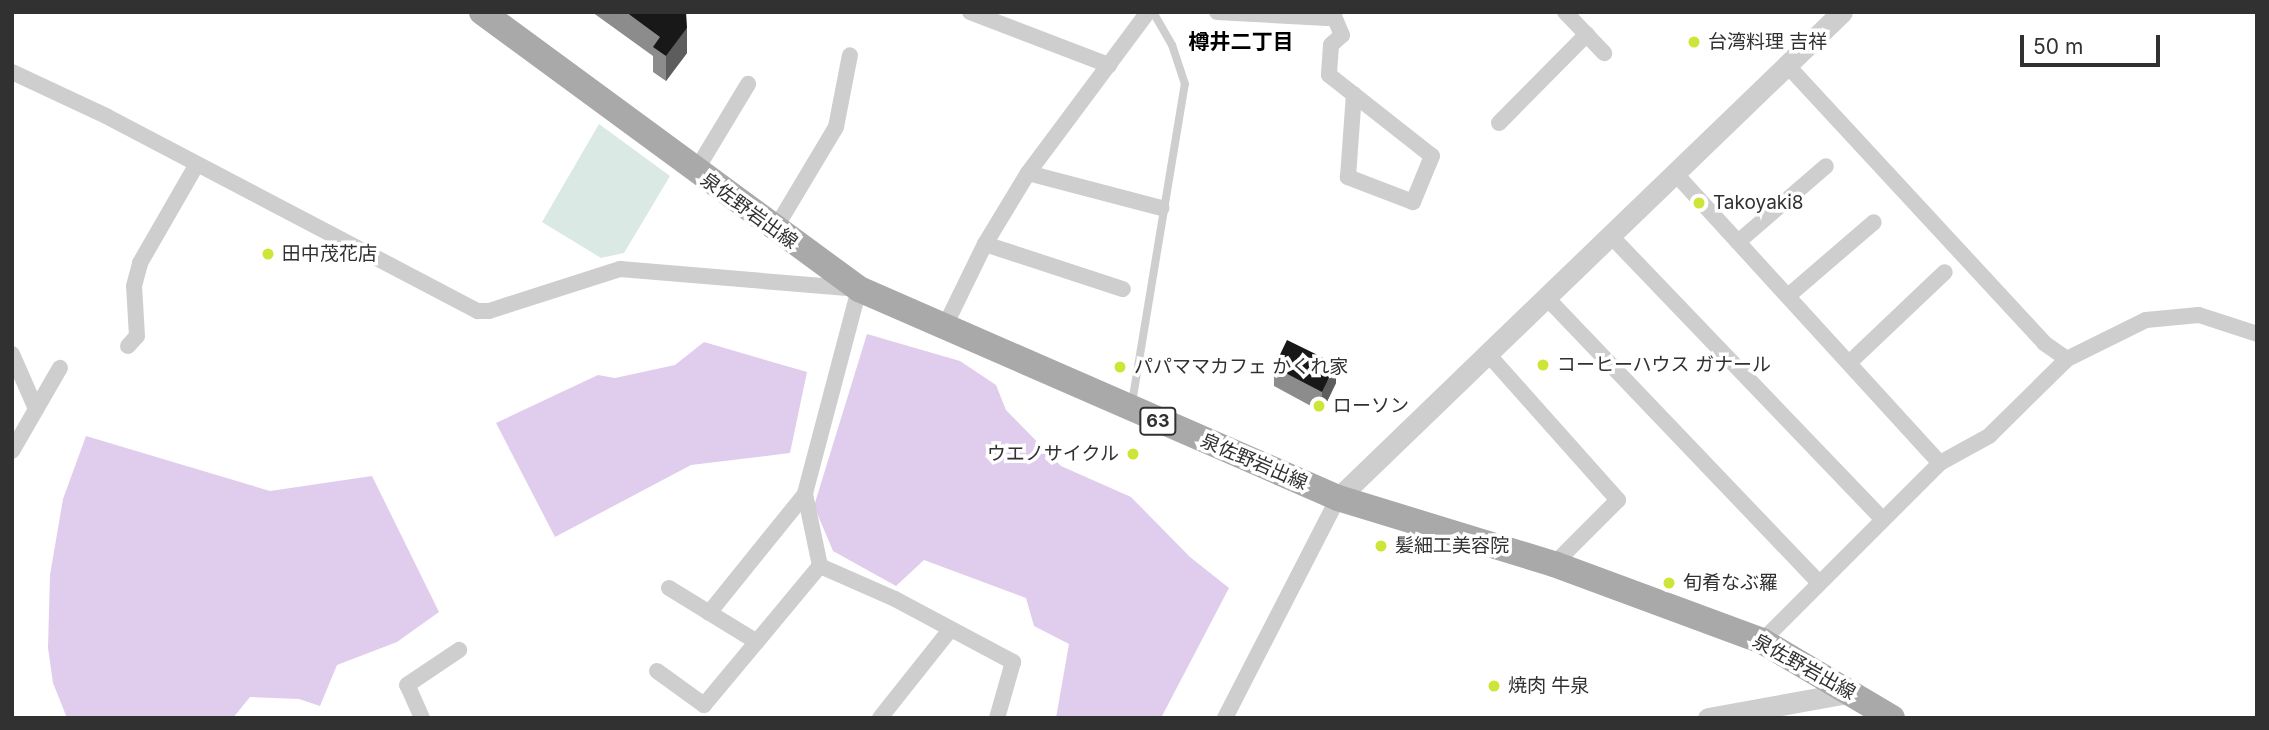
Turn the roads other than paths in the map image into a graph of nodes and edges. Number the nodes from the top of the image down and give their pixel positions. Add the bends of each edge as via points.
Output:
1 (482, 12) edge
2 (970, 12) edge
3 (1150, 12) edge
4 (1217, 12) edge
5 (1565, 12) edge
6 (1842, 12) edge
7 (1334, 13) edge
8 (1587, 34) junction
9 (1604, 53) dead end
10 (850, 55) dead end
11 (1109, 65) junction
12 (1787, 65) junction
13 (15, 78) edge
14 (748, 84) dead end
15 (1354, 94) junction
16 (1499, 123) dead end
17 (197, 164) junction
18 (1826, 166) dead end
19 (695, 172) junction
20 (1674, 172) junction
21 (1028, 173) junction
22 (1161, 208) junction
23 (1874, 222) dead end
24 (775, 229) junction
25 (1610, 235) junction
26 (1738, 242) junction
27 (985, 244) junction
28 (1945, 272) dead end
29 (859, 289) junction
30 (1123, 289) dead end
31 (1788, 296) junction
32 (1546, 297) junction
33 (943, 330) junction
34 (2257, 334) edge
35 (128, 346) dead end
36 (12, 354) edge
37 (1487, 354) junction
38 (2067, 359) junction
39 (1849, 363) junction
40 (60, 368) dead end
41 (36, 409) junction
42 (1130, 410) junction
43 (12, 451) edge
44 (1940, 463) junction
45 (805, 494) junction
46 (1338, 498) junction
47 (1881, 518) junction
48 (1555, 564) junction
49 (820, 566) junction
50 (1818, 583) junction
51 (669, 588) dead end
52 (709, 613) junction
53 (950, 630) junction
54 (1762, 641) junction
55 (757, 642) junction
56 (459, 650) dead end
57 (657, 671) dead end
58 (1852, 692) junction
59 (422, 718) edge
60 (880, 718) edge
61 (997, 718) edge
62 (1225, 718) edge
63 (1708, 718) edge
64 (1892, 718) edge

1 - 19 main road, 泉佐野岩出線 / 63
2 - 11 street
3 - 11 street
3 - 22 lane via 1172,45 1185,84
4 - 7 street via 1327,18
5 - 8 street
6 - 12 street
7 - 15 street via 1342,35 1331,45 1329,75
8 - 9 street
8 - 16 street
10 - 24 street via 836,127
11 - 21 street
12 - 20 street
12 - 38 street via 2044,344
13 - 17 street
14 - 19 street
15 - 15 street via 1348,177 1413,202 1432,156
17 - 29 street via 478,311 489,312 621,270
17 - 35 street via 140,263 134,286 137,336
18 - 26 street
19 - 24 main road, 泉佐野岩出線 / 63
20 - 25 street
20 - 26 street
21 - 22 street
21 - 27 street
22 - 42 lane
23 - 31 street
24 - 29 main road, 泉佐野岩出線 / 63
25 - 32 street
25 - 47 street
26 - 31 street
27 - 30 street
27 - 33 street
28 - 39 street
29 - 33 main road, 泉佐野岩出線 / 63
29 - 45 street
31 - 39 street
32 - 37 street
32 - 50 street
33 - 42 main road, 泉佐野岩出線 / 63
34 - 38 street via 2199,315 2146,320
36 - 41 street
37 - 46 street
37 - 48 street via 1618,500
38 - 44 street via 1989,436
39 - 44 street
40 - 41 street
41 - 43 street
42 - 46 main road, 泉佐野岩出線 / 63
44 - 47 street
45 - 49 street
45 - 52 street
46 - 48 main road, 泉佐野岩出線 / 63
46 - 62 street
47 - 50 street
48 - 54 main road, 泉佐野岩出線 / 63
49 - 53 street via 895,598
49 - 55 street
50 - 54 street
51 - 52 street
52 - 55 street
53 - 60 street
53 - 61 street via 1013,662
54 - 58 main road, 泉佐野岩出線 / 63
55 - 57 street via 704,705
56 - 59 street via 407,685
58 - 63 street
58 - 64 main road, 泉佐野岩出線 / 63

